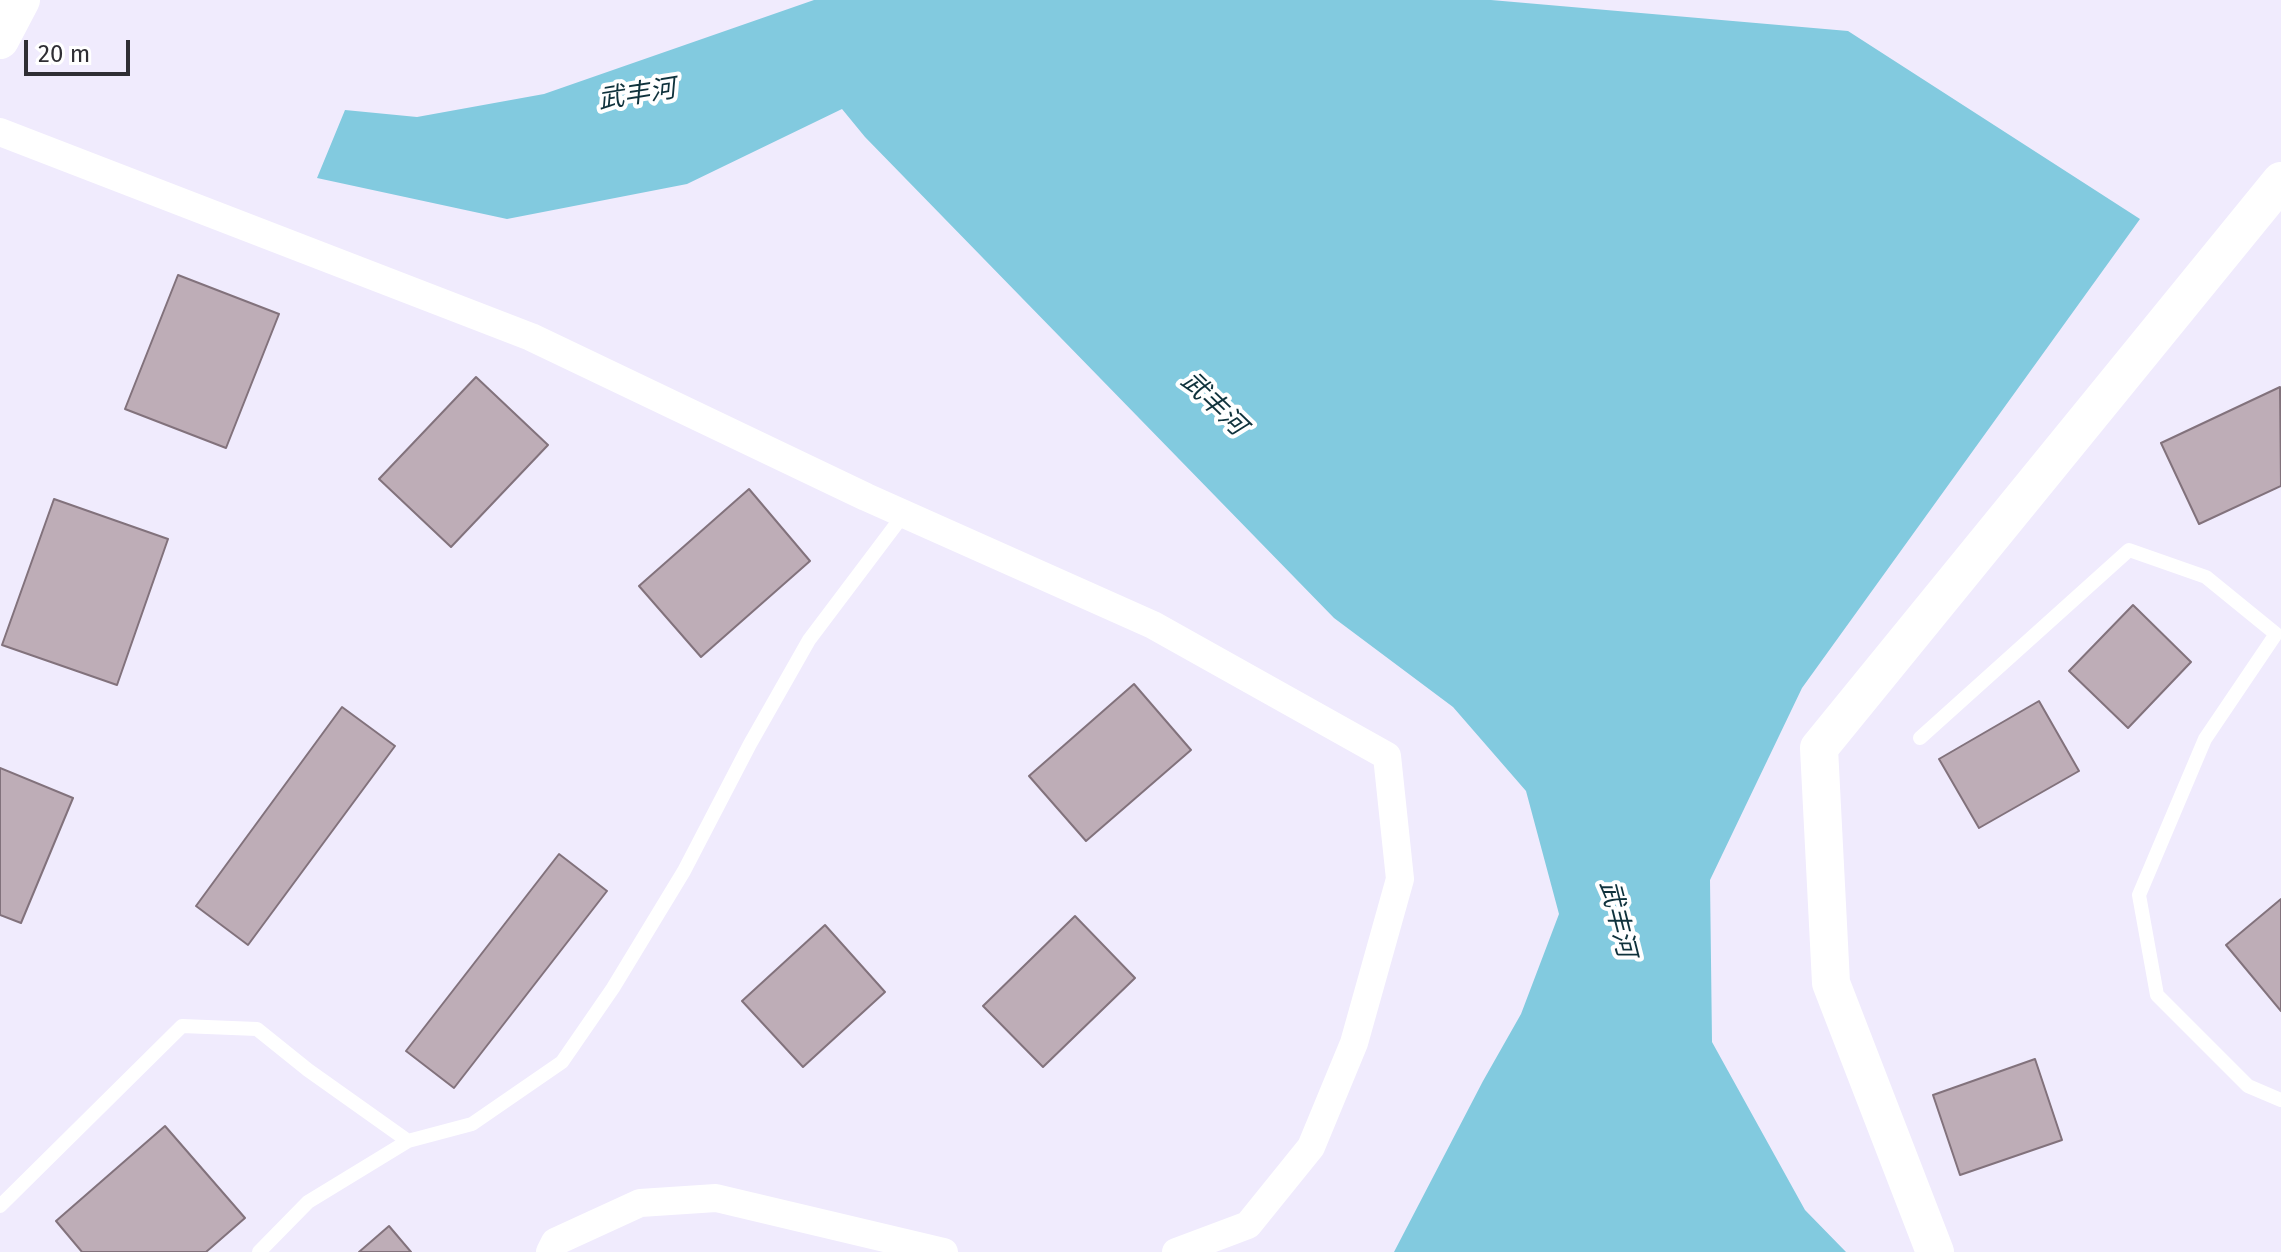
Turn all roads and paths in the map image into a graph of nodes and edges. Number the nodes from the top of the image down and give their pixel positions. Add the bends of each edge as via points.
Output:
1 (21, 0) edge
2 (0, 40) edge
3 (0, 132) edge
4 (2281, 181) edge
5 (904, 514) junction
6 (1920, 738) dead end
7 (2281, 1100) edge
8 (408, 1141) junction
9 (0, 1206) edge
10 (259, 1252) edge
11 (550, 1252) edge
12 (944, 1252) edge
13 (1176, 1252) edge
14 (1935, 1252) edge

1 - 2 street
3 - 5 street via 531,337
4 - 14 street via 1819,748 1831,983
5 - 8 lane via 809,640 684,871 562,1062 472,1124
5 - 13 street via 1153,625 1387,756 1400,879 1354,1043 1311,1147 1248,1225
6 - 7 lane via 2129,550 2206,577 2276,634 2205,739 2139,895 2157,995 2248,1086
8 - 9 lane via 257,1029 182,1026
8 - 10 lane via 308,1202
11 - 12 street via 555,1242 640,1203 716,1198

